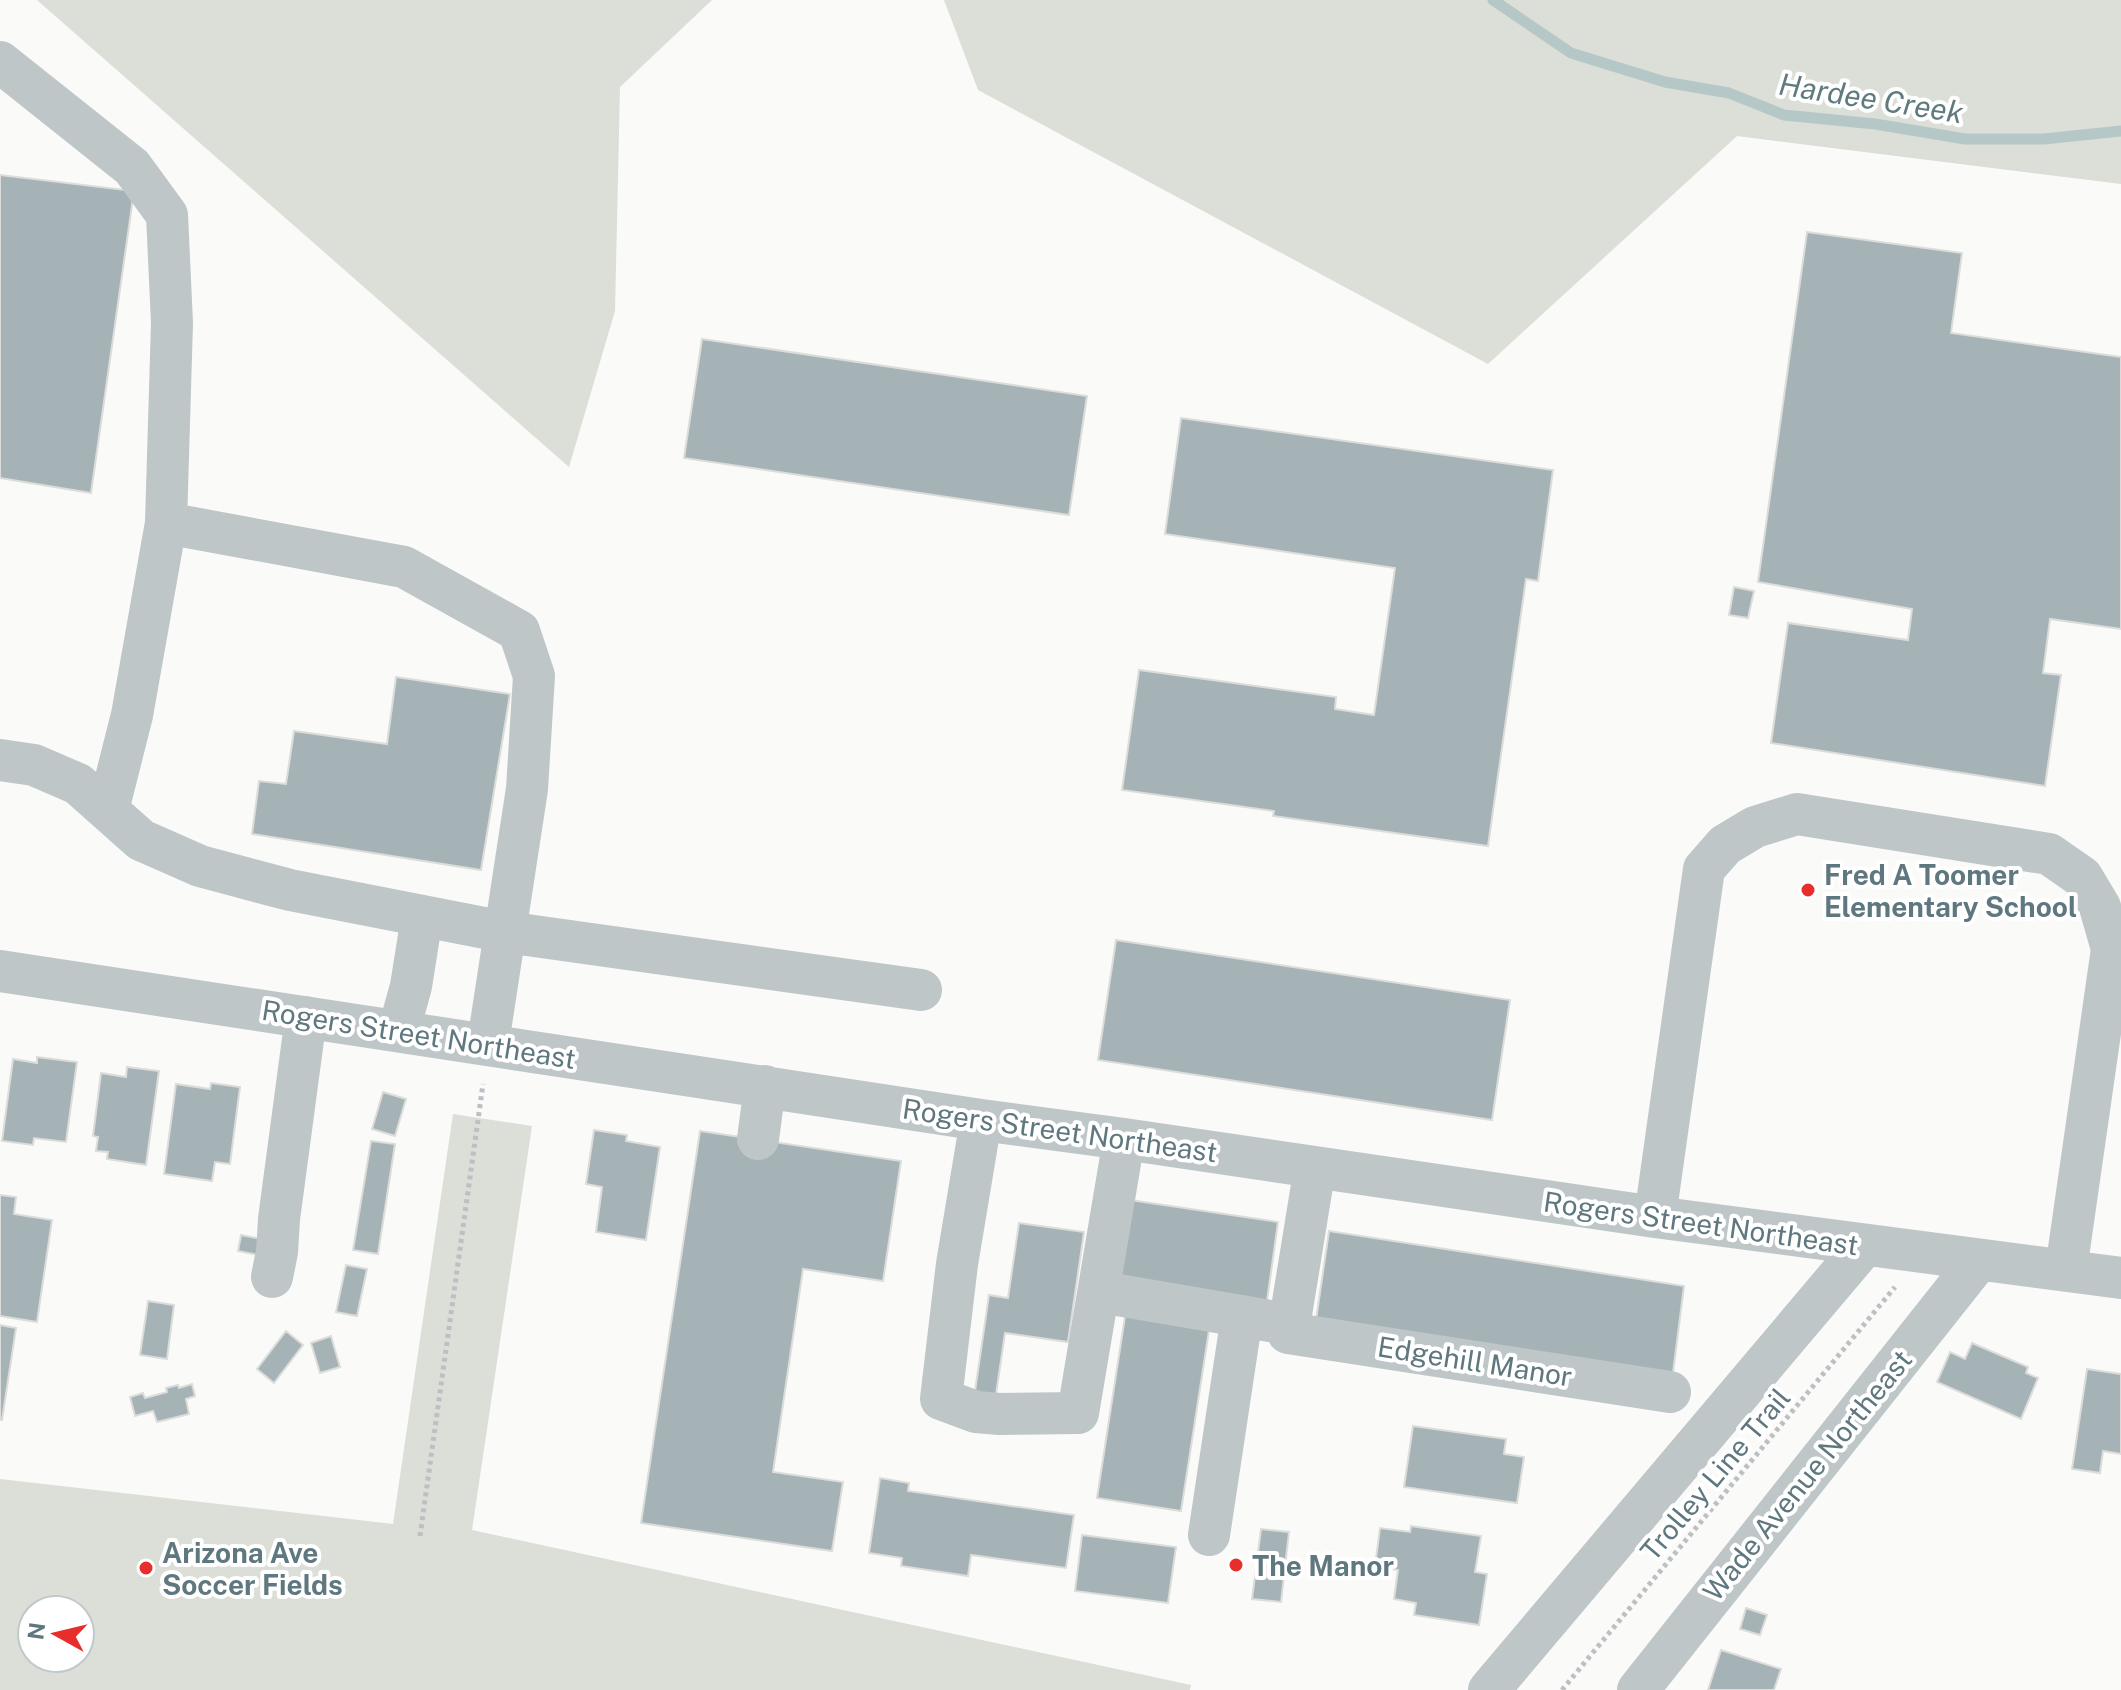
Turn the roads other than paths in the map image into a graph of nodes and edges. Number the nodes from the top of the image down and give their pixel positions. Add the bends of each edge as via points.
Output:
1 (0, 62) edge
2 (166, 523) junction
3 (0, 760) edge
4 (108, 810) junction
5 (422, 917) junction
6 (505, 932) junction
7 (0, 971) edge
8 (921, 990) dead end
9 (306, 1017) junction
10 (399, 1030) junction
11 (488, 1043) junction
12 (765, 1086) junction
13 (981, 1120) junction
14 (2103, 1134) edge
15 (758, 1139) dead end
16 (1124, 1139) junction
17 (1315, 1167) junction
18 (1655, 1217) junction
19 (1864, 1246) junction
20 (1978, 1261) junction
21 (2066, 1270) junction
22 (272, 1277) dead end
23 (2121, 1278) edge
24 (1118, 1295) dead end
25 (1242, 1316) junction
26 (1289, 1324) junction
27 (1670, 1392) dead end
28 (1209, 1535) dead end
29 (1489, 1690) edge
30 (1638, 1690) edge

1 - 2 street via 132,167 167,215 172,323
2 - 4 street via 132,715
2 - 6 street via 404,567 519,631 534,676 527,789
3 - 4 street via 34,765 78,784
4 - 5 street via 141,840 200,866
5 - 6 street
5 - 10 street
6 - 8 street
6 - 11 street
7 - 9 street, Rogers Street Northeast
9 - 10 street, Rogers Street Northeast
9 - 22 street
10 - 11 street, Rogers Street Northeast
11 - 12 street, Rogers Street Northeast
12 - 13 street, Rogers Street Northeast
12 - 15 street
13 - 16 street, Rogers Street Northeast
13 - 16 street via 941,1399 976,1412 1078,1413
14 - 18 street via 2112,949 2100,907 2082,877 2049,854 1797,814 1755,827 1725,845 1704,869
14 - 21 street
16 - 17 street, Rogers Street Northeast
17 - 18 street, Rogers Street Northeast
17 - 26 street
18 - 19 street, Rogers Street Northeast
19 - 20 street, Rogers Street Northeast
19 - 29 street
20 - 21 street, Rogers Street Northeast
20 - 30 street, Wade Avenue Northeast
21 - 23 street, Rogers Street Northeast
24 - 25 street, Edgehill Manor
25 - 26 street, Edgehill Manor
25 - 28 street
26 - 27 street, Edgehill Manor via 1288,1333

